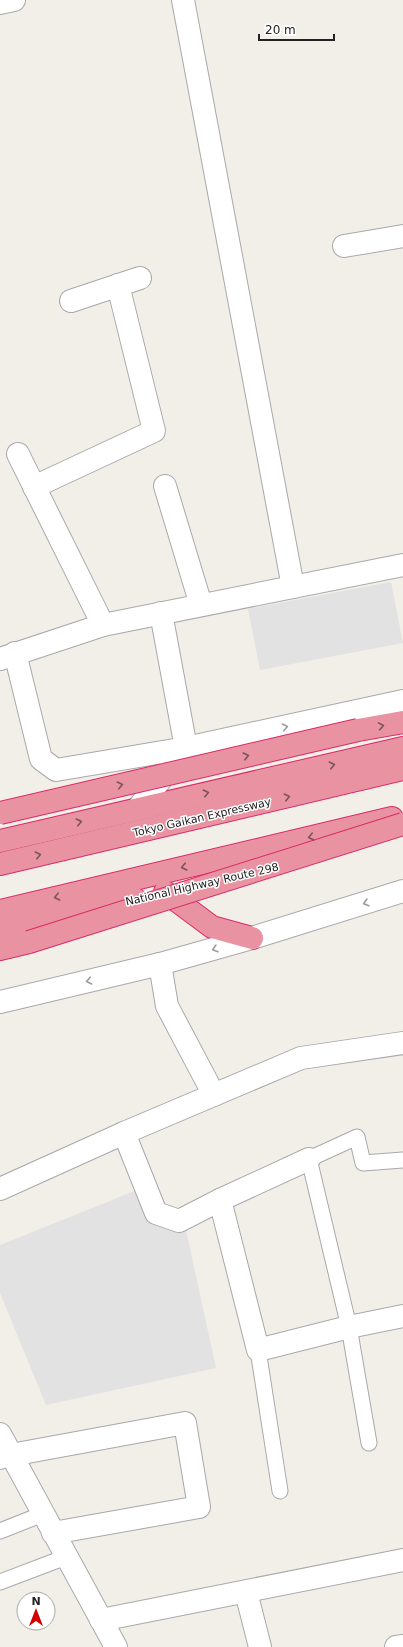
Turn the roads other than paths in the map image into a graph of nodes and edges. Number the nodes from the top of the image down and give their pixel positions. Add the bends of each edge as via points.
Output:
1 (14, 0) edge
2 (183, 0) edge
3 (0, 3) edge
4 (403, 236) edge
5 (344, 246) dead end
6 (140, 278) dead end
7 (118, 285) junction
8 (71, 301) dead end
9 (18, 454) dead end
10 (165, 486) dead end
11 (34, 488) junction
12 (403, 565) edge
13 (293, 587) junction
14 (201, 605) junction
15 (161, 613) junction
16 (102, 625) junction
17 (8, 656) edge
18 (403, 701) edge
19 (403, 722) edge
20 (186, 748) junction
21 (403, 748) edge
22 (403, 769) edge
23 (138, 808) junction
24 (0, 813) edge
25 (403, 816) edge
26 (403, 824) edge
27 (403, 835) edge
28 (0, 841) edge
29 (0, 864) edge
30 (403, 891) edge
31 (164, 892) junction
32 (0, 910) edge
33 (0, 932) edge
34 (252, 938) junction
35 (0, 949) edge
36 (160, 964) junction
37 (0, 1002) edge
38 (403, 1043) edge
39 (214, 1095) junction
40 (124, 1133) junction
41 (309, 1159) junction
42 (403, 1160) edge
43 (0, 1189) edge
44 (220, 1200) junction
45 (403, 1316) edge
46 (349, 1327) junction
47 (258, 1350) junction
48 (0, 1434) edge
49 (369, 1442) dead end
50 (6, 1456) edge
51 (280, 1491) dead end
52 (43, 1514) junction
53 (0, 1531) edge
54 (53, 1533) junction
55 (66, 1557) junction
56 (403, 1560) edge
57 (0, 1582) edge
58 (246, 1592) junction
59 (101, 1620) junction
60 (403, 1646) edge
61 (116, 1647) edge
62 (260, 1647) edge
63 (396, 1647) edge

1 - 3 street
2 - 13 street
4 - 5 street
6 - 7 street
7 - 8 street
7 - 11 street via 154,431
9 - 11 street
10 - 14 street
11 - 16 street
12 - 13 street
13 - 14 street
14 - 15 street
15 - 16 street
15 - 20 street
16 - 17 street
17 - 20 street via 41,759 56,770
20 -> 18 street
24 -> 19 highway, bridge via 358,730
20 - 23 street
23 -> 21 highway
29 -> 22 highway, Tokyo Gaikan Expressway
28 -> 23 highway
25 -> 32 highway
26 - 35 highway, bridge
27 - 31 highway, National Highway Route 298
30 -> 34 street
31 - 33 highway, National Highway Route 298
31 - 34 highway via 212,927
34 -> 36 street
36 -> 37 street
36 - 39 street via 167,1006
38 - 39 street via 301,1058
39 - 40 street
40 - 43 street
40 - 44 street via 156,1213 179,1221
41 - 42 lane via 357,1137 363,1163
41 - 44 street
41 - 46 lane
44 - 47 street
45 - 46 street
46 - 47 street
46 - 49 lane
47 - 51 lane
48 - 50 street
50 - 52 street
50 - 54 street via 185,1423 199,1507
52 - 53 lane
52 - 54 street
54 - 55 street
55 - 57 lane
55 - 59 street
56 - 58 street
58 - 59 street
58 - 62 street
59 - 61 street
60 - 63 street

